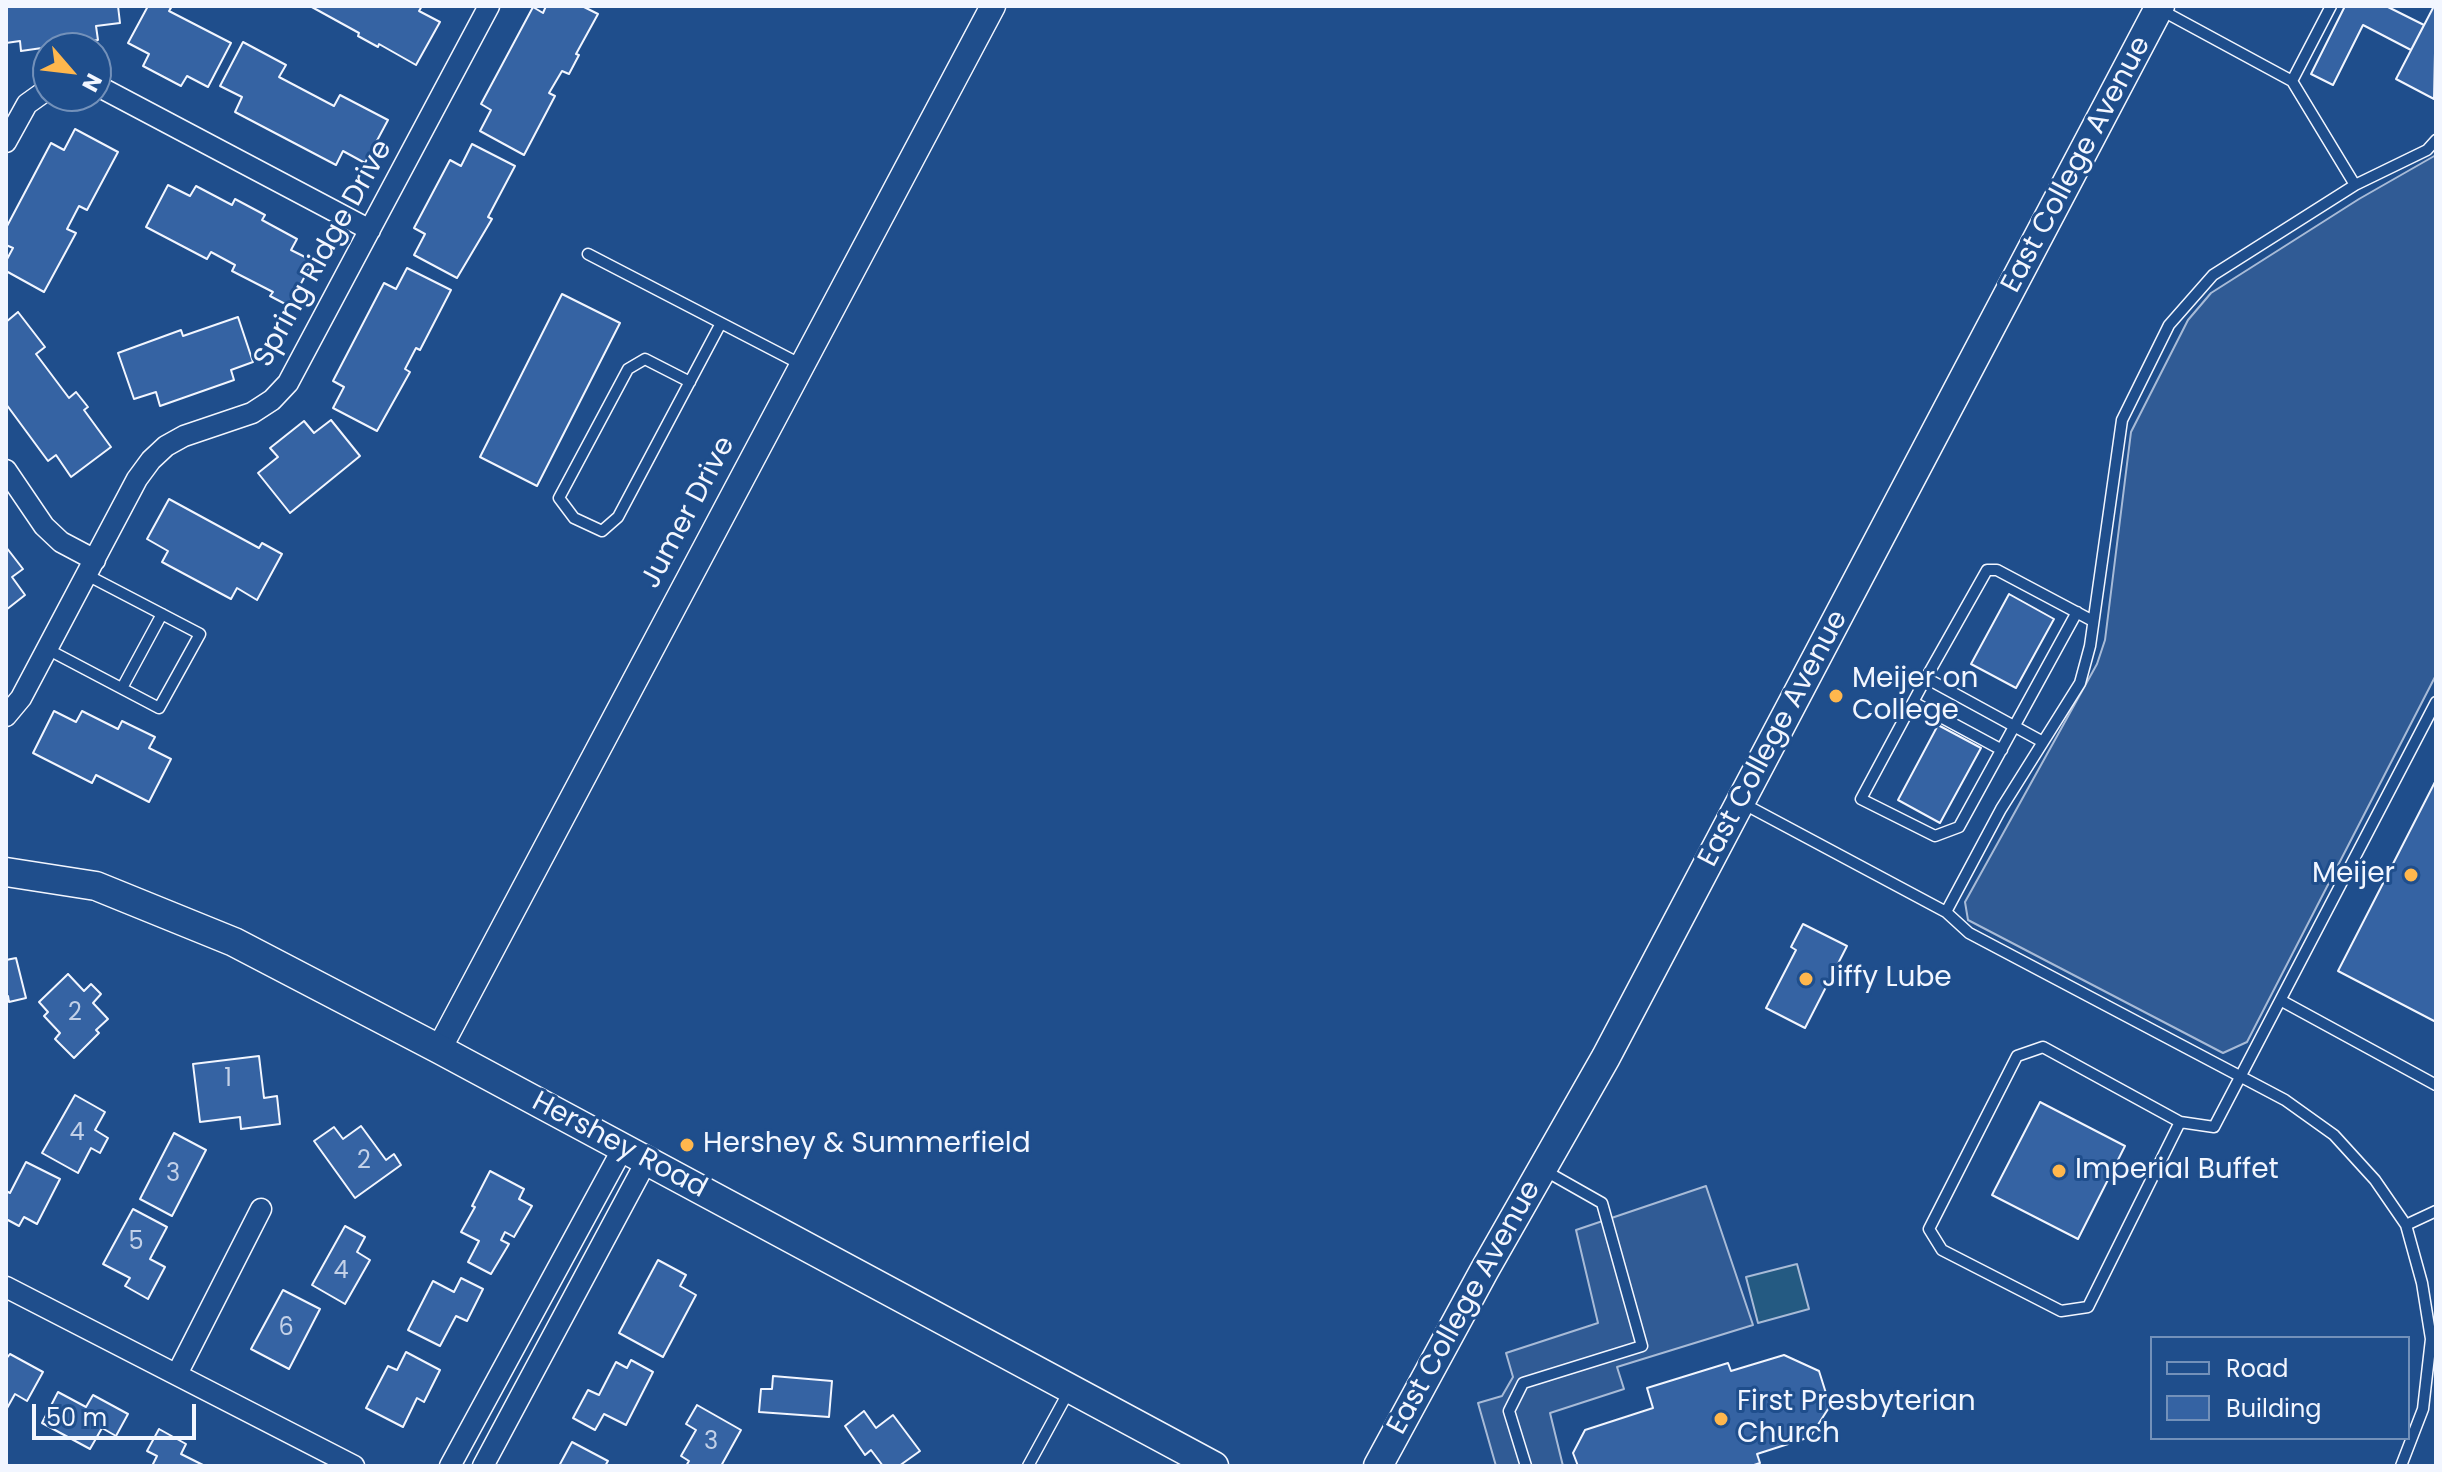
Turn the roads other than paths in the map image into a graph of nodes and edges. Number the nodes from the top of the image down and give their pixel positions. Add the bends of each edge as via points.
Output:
1 (489, 6) edge
2 (993, 6) edge
3 (2331, 6) edge
4 (2160, 8) edge
5 (2292, 81) junction
6 (112, 93) edge
7 (32, 100) edge
8 (2436, 140) edge
9 (6, 142) edge
10 (2355, 185) junction
11 (370, 230) junction
12 (588, 254) dead end
13 (721, 323) junction
14 (802, 365) junction
15 (690, 382) junction
16 (6, 470) edge
17 (91, 568) junction
18 (2077, 612) junction
19 (162, 614) junction
20 (2093, 621) junction
21 (47, 649) junction
22 (1926, 678) junction
23 (122, 688) junction
24 (1913, 702) junction
25 (2436, 702) edge
26 (6, 716) edge
27 (2014, 727) junction
28 (2043, 742) junction
29 (2002, 750) junction
30 (1741, 802) junction
31 (6, 872) edge
32 (1946, 912) junction
33 (2282, 1001) junction
34 (439, 1049) junction
35 (2242, 1077) junction
36 (2436, 1085) edge
37 (2180, 1122) junction
38 (635, 1154) junction
39 (1542, 1169) junction
40 (261, 1209) dead end
41 (2436, 1211) edge
42 (2406, 1225) junction
43 (6, 1287) edge
44 (539, 1301) junction
45 (565, 1314) junction
46 (177, 1374) junction
47 (1070, 1389) junction
48 (354, 1466) edge
49 (450, 1466) edge
50 (483, 1466) edge
51 (1028, 1466) edge
52 (1214, 1466) edge
53 (1378, 1466) edge
54 (1526, 1466) edge
55 (2401, 1466) edge

1 - 11 street, Spring Ridge Drive
2 - 14 street, Jumer Drive
3 - 5 lane
4 - 5 lane
4 - 30 main road, East College Avenue
5 - 10 lane
6 - 11 street
7 - 9 street
8 - 10 lane via 2427,150
10 - 20 lane via 2213,275 2169,325 2122,420
11 - 17 street, Spring Ridge Drive via 288,383 252,413 184,436 151,460
12 - 13 lane
13 - 14 lane
13 - 15 lane
14 - 34 street, Jumer Drive
15 - 15 lane via 618,517 602,531 574,518 559,498 628,369 645,359
16 - 17 street via 44,526
17 - 19 lane
17 - 21 street, Spring Ridge Drive
18 - 20 lane
18 - 22 lane via 1997,570 1987,570
18 - 27 lane
19 - 23 lane
19 - 23 lane via 200,634 159,708
20 - 28 lane via 2080,683
21 - 23 lane
21 - 26 street, Spring Ridge Drive
22 - 24 lane
22 - 27 lane
24 - 29 lane
24 - 29 lane via 1861,799 1935,836 1959,827
25 - 33 lane
27 - 28 lane
27 - 29 lane
28 - 32 lane
30 - 32 lane
30 - 39 main road, East College Avenue
31 - 34 main road, Hershey Road via 96,886 221,936
32 - 35 lane via 1969,933
33 - 35 lane
33 - 36 lane
34 - 38 main road, Hershey Road
35 - 37 lane via 2214,1127
35 - 42 lane via 2334,1135
37 - 37 lane via 2088,1307 2061,1311 1942,1250 1929,1229 2017,1056 2043,1047
38 - 44 street
38 - 45 street
38 - 47 main road, Hershey Road
39 - 53 main road, East College Avenue
39 - 54 lane via 1602,1203 1642,1346 1523,1383 1509,1411
40 - 46 street
41 - 42 lane
42 - 55 lane via 2431,1339 2423,1409
43 - 46 street
44 - 45 street
44 - 49 street
45 - 50 street
46 - 48 street
47 - 51 lane
47 - 52 main road, Hershey Road

